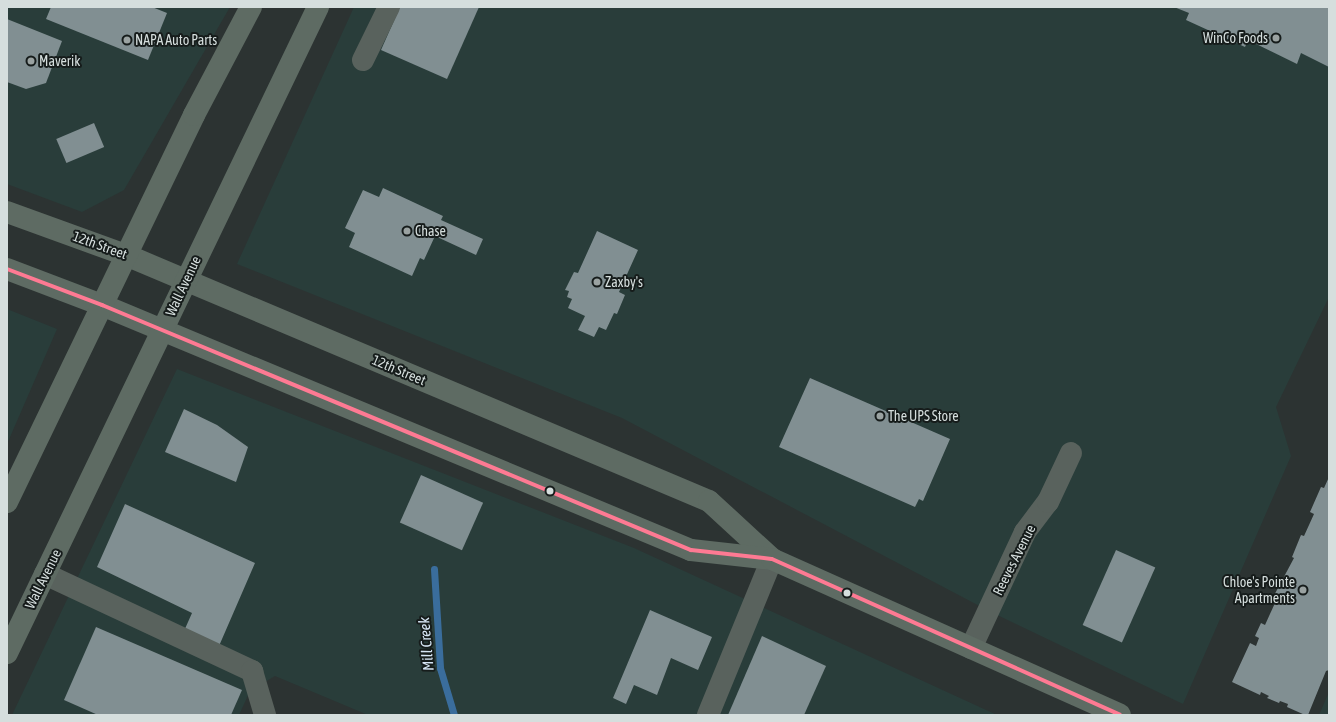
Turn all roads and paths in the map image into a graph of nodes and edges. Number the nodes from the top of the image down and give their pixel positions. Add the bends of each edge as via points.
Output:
1 (251, 7) edge
2 (318, 7) edge
3 (390, 7) edge
4 (363, 60) dead end
5 (7, 212) edge
6 (126, 255) junction
7 (7, 269) edge
8 (186, 280) junction
9 (102, 305) junction
10 (162, 330) junction
11 (1071, 453) dead end
12 (7, 502) edge
13 (772, 560) junction
14 (45, 574) junction
15 (971, 648) junction
16 (7, 653) edge
17 (265, 715) edge
18 (708, 715) edge
19 (1120, 715) edge

1 - 6 main road via 194,115
2 - 8 main road, Wall Avenue
3 - 4 street
5 - 6 main road, 12th Street
6 - 8 main road, 12th Street
6 - 9 main road
7 - 9 main road, 12th Street
8 - 10 main road, Wall Avenue
8 - 13 main road, 12th Street via 709,501
9 - 10 main road, 12th Street
9 - 12 main road
10 - 13 main road, 12th Street via 690,550
10 - 14 main road, Wall Avenue
11 - 15 street, Reeves Avenue via 1048,502 1025,532
13 - 15 main road, 12th Street
13 - 18 street
14 - 16 main road, Wall Avenue
14 - 17 street via 252,671
15 - 19 main road, 12th Street

